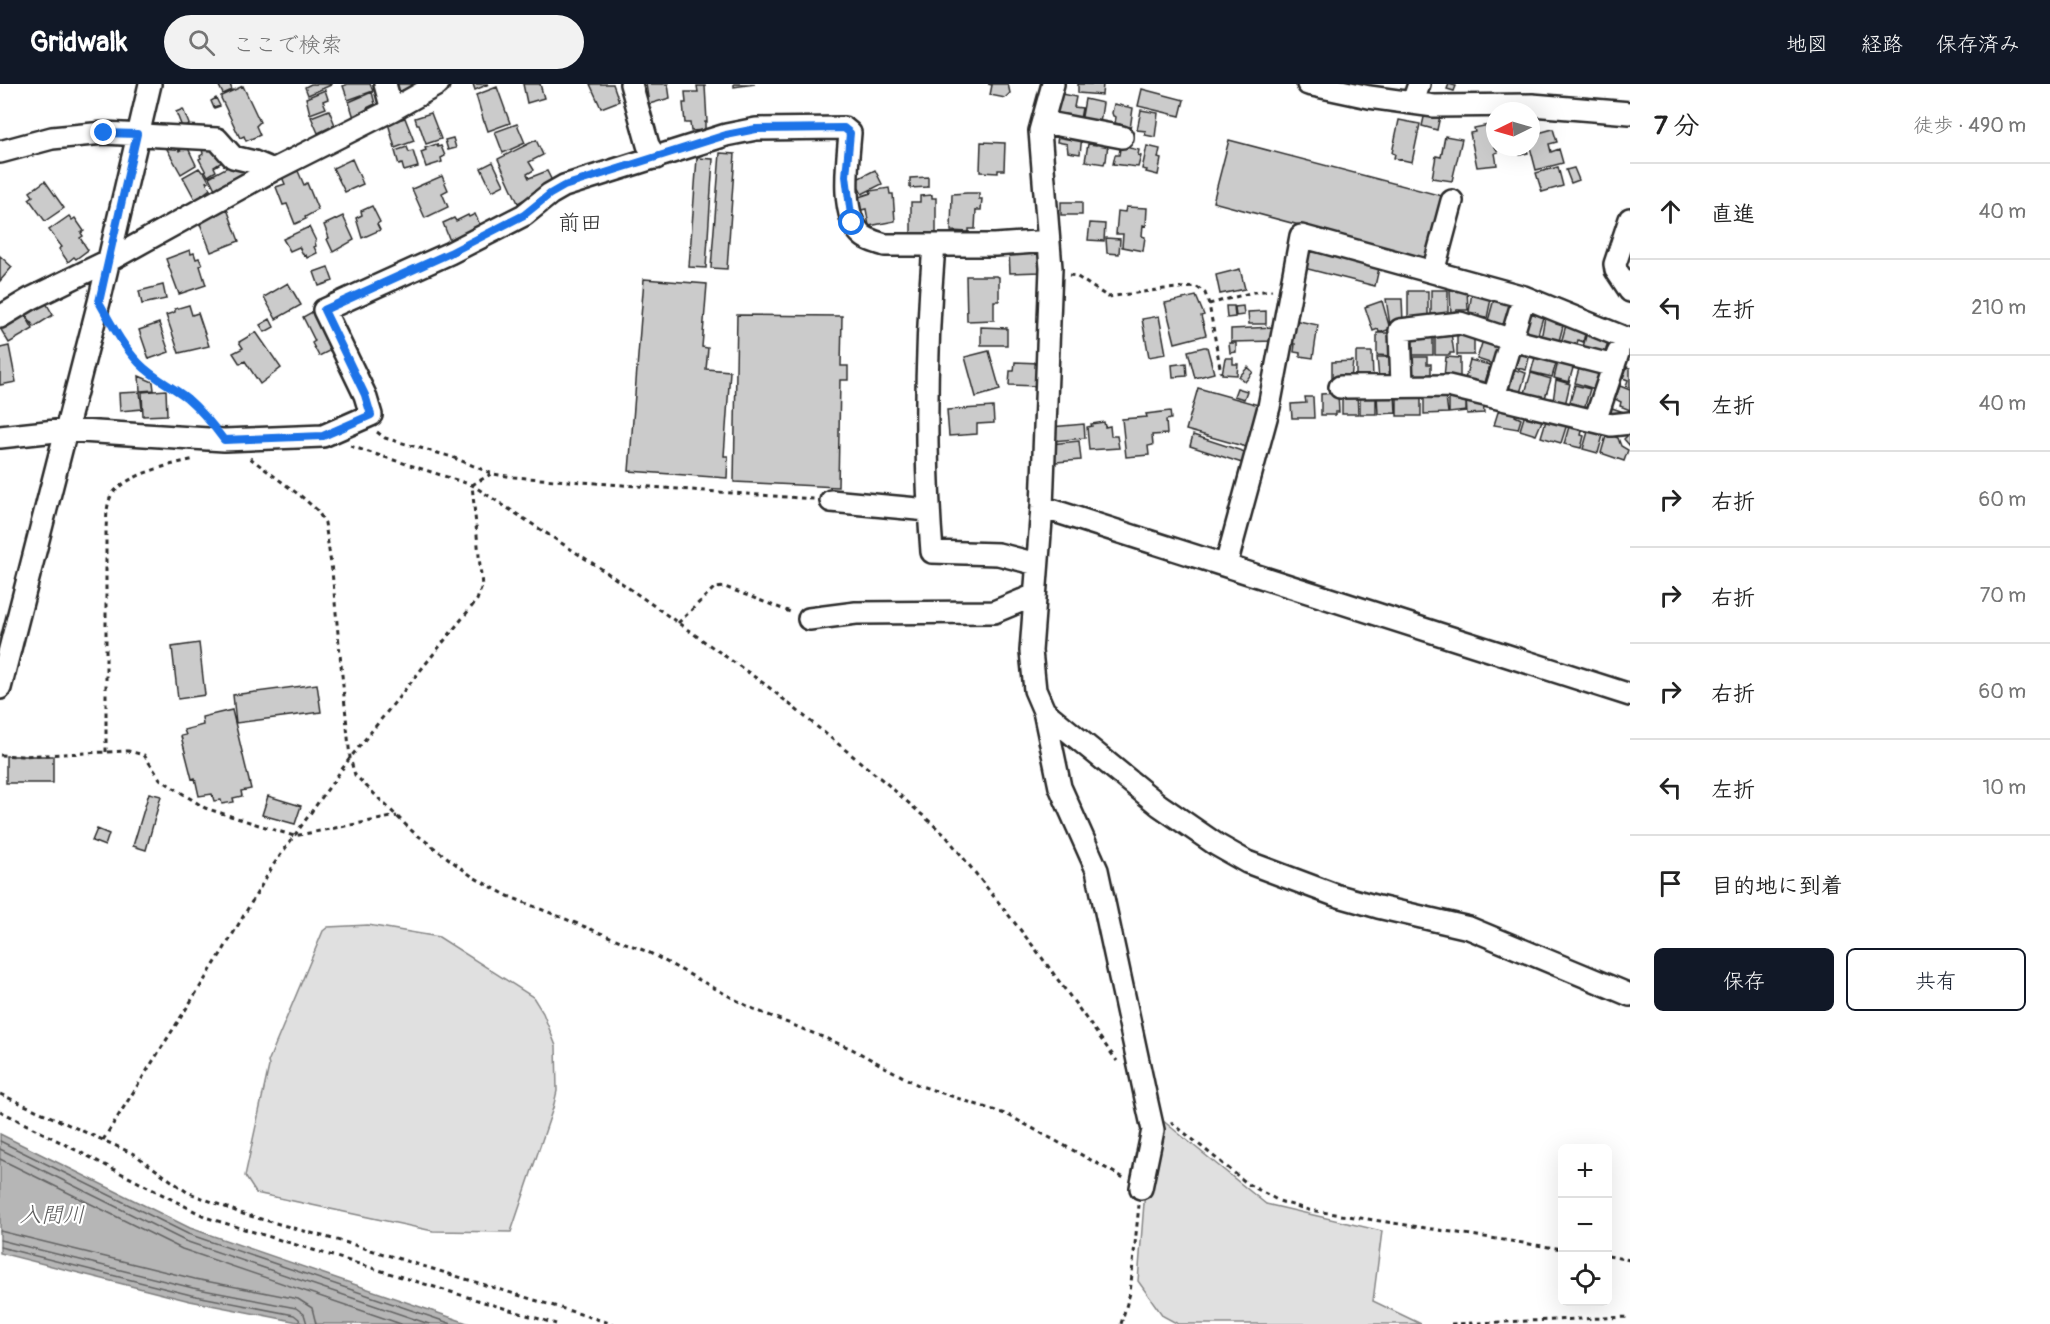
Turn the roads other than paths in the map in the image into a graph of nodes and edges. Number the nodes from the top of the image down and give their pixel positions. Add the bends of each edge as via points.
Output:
1 (150, 84) edge
2 (385, 84) edge
3 (438, 84) edge
4 (631, 84) edge
5 (1053, 84) edge
6 (1308, 84) edge
7 (1416, 93) edge
8 (392, 110) junction
9 (1630, 113) edge
10 (1043, 122) junction
11 (137, 134) junction
12 (1122, 137) dead end
13 (0, 152) edge
14 (656, 158) junction
15 (273, 170) junction
16 (1452, 201) dead end
17 (1630, 219) edge
18 (1049, 241) junction
19 (934, 245) junction
20 (108, 261) junction
21 (1433, 272) junction
22 (1630, 291) edge
23 (1524, 297) junction
24 (3, 310) edge
25 (1626, 339) edge
26 (1512, 340) junction
27 (1614, 366) junction
28 (1402, 385) junction
29 (1340, 387) dead end
30 (1494, 397) junction
31 (1595, 421) junction
32 (1630, 423) edge
33 (65, 430) junction
34 (0, 437) edge
35 (831, 501) road end
36 (1042, 507) junction
37 (928, 510) junction
38 (1037, 564) junction
39 (1226, 565) junction
40 (1035, 595) junction
41 (809, 619) road end
42 (0, 688) edge
43 (1630, 695) edge
44 (1044, 711) junction
45 (1630, 995) edge
46 (1141, 1188) road end

1 - 11 street
2 - 8 street
3 - 8 street
4 - 14 street via 648,145
5 - 10 street
6 - 7 street via 1369,98
7 - 9 street via 1449,106 1532,105
8 - 15 street
10 - 12 street
10 - 18 street via 1040,153
11 - 13 street via 52,138
11 - 15 street via 217,139 233,157
11 - 20 street
14 - 19 street via 756,129 844,128 850,133 846,176 852,223 860,234 885,245
14 - 33 street via 564,186 524,215 324,310 371,415 323,436 224,440
15 - 20 street
16 - 21 street
17 - 22 street via 1615,264
18 - 19 street
18 - 36 street
19 - 37 street via 928,316
20 - 24 street
20 - 33 street
21 - 23 street
21 - 39 street via 1301,236 1269,407
23 - 25 street
23 - 26 street
25 - 27 street
26 - 27 street
26 - 28 street via 1460,323 1400,330
26 - 30 street
27 - 31 street
28 - 29 street
28 - 30 street via 1448,386
30 - 31 street
31 - 32 street via 1611,426
33 - 34 street
33 - 42 street
35 - 37 street
36 - 38 street
36 - 39 street
37 - 38 street via 932,552 998,554
38 - 40 street
39 - 43 street
40 - 41 street via 994,612 856,613
40 - 44 street via 1031,651 1035,690
44 - 45 street via 1159,805 1246,862 1335,895 1469,928
44 - 46 street via 1060,787 1097,870 1148,1103 1153,1130

